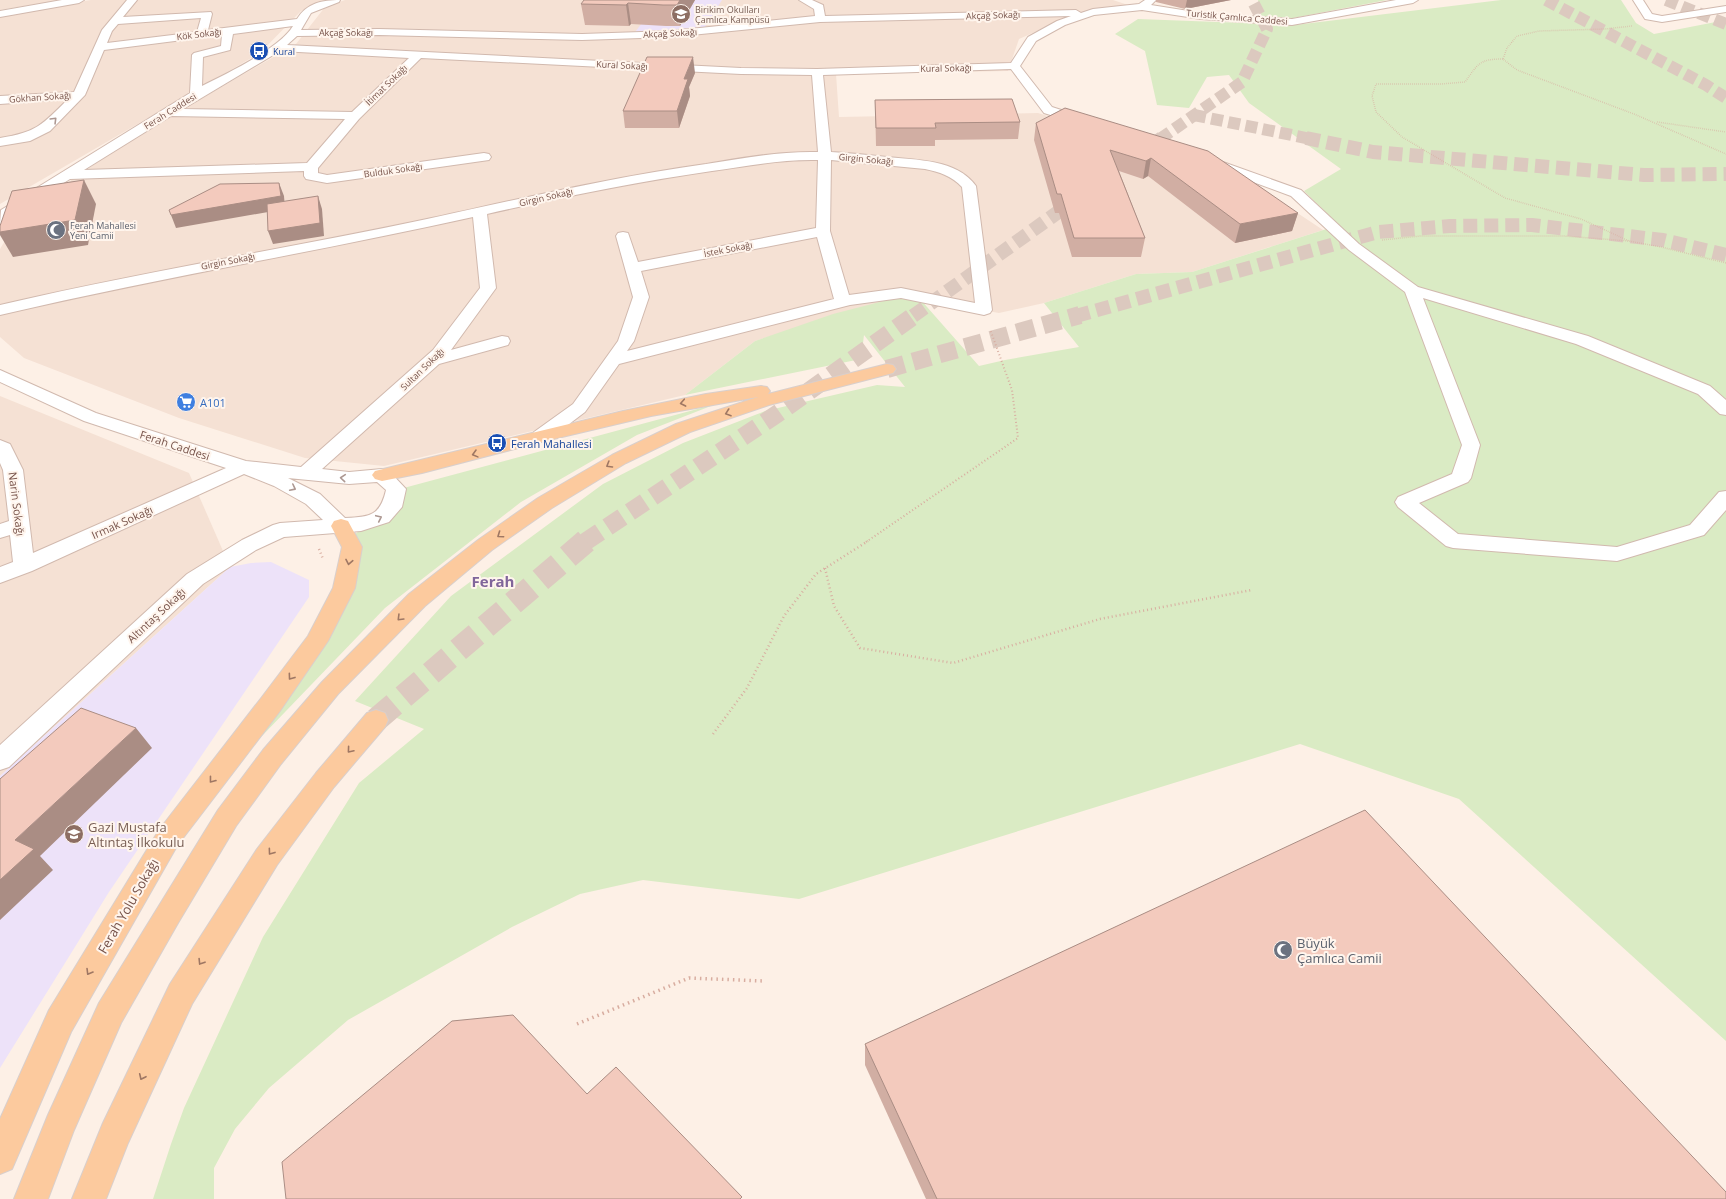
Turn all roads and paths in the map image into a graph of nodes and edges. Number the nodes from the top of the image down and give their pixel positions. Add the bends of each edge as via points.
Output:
1 (79, 0) edge
2 (132, 0) edge
3 (335, 0) edge
4 (804, 0) edge
5 (1414, 0) edge
6 (1638, 0) edge
7 (299, 3) dead end
8 (1147, 3) edge
9 (1084, 4) dead end
10 (312, 8) junction
11 (1726, 9) edge
12 (1106, 11) junction
13 (1093, 12) junction
14 (4, 17) edge
15 (820, 19) junction
16 (1662, 19) junction
17 (114, 21) junction
18 (297, 28) junction
19 (228, 31) junction
20 (202, 34) junction
21 (99, 46) junction
22 (278, 48) junction
23 (418, 55) junction
24 (1503, 59) junction
25 (1014, 66) junction
26 (817, 72) junction
27 (79, 95) junction
28 (196, 95) junction
29 (0, 100) edge
30 (170, 112) junction
31 (355, 116) junction
32 (1652, 122) junction
33 (1099, 126) edge
34 (1726, 132) edge
35 (0, 142) edge
36 (1726, 154) edge
37 (825, 156) junction
38 (484, 157) dead end
39 (1200, 158) edge
40 (311, 167) junction
41 (67, 176) junction
42 (480, 212) junction
43 (2, 216) edge
44 (823, 231) junction
45 (623, 236) dead end
46 (1629, 241) junction
47 (1354, 247) junction
48 (1726, 263) edge
49 (632, 268) junction
50 (1412, 290) junction
51 (843, 302) junction
52 (0, 310) edge
53 (984, 310) junction
54 (502, 341) dead end
55 (433, 360) junction
56 (613, 360) junction
57 (0, 376) edge
58 (1726, 410) edge
59 (541, 436) junction
60 (0, 446) edge
61 (244, 467) junction
62 (305, 474) junction
63 (382, 475) junction
64 (1726, 497) edge
65 (20, 525) junction
66 (341, 526) junction
67 (0, 531) edge
68 (24, 566) junction
69 (825, 568) junction
70 (0, 576) edge
71 (1252, 590) dead end
72 (376, 720) tunnel mouth
73 (713, 734) dead end
74 (0, 760) edge
75 (764, 981) dead end
76 (577, 1024) dead end
77 (0, 1157) edge
78 (30, 1199) edge
79 (89, 1199) edge

1 - 14 street
2 - 17 street
3 - 10 street
4 - 15 street via 819,7
5 - 8 street, Turistik Çamlıca Caddesi via 1292,22 1201,16
6 - 16 street via 1649,17
7 - 10 street
8 - 12 street, Turistik Çamlıca Caddesi
9 - 12 street
10 - 18 street, Ferah Caddesi via 307,11
11 - 16 street
12 - 13 street, Turistik Çamlıca Caddesi
13 - 15 street, Akçağ Sokağı
13 - 25 street via 1061,23 1032,39
15 - 18 street, Akçağ Sokağı via 671,34 582,37
16 - 24 path via 1633,26 1539,31 1517,36 1506,48
17 - 20 street via 207,14
17 - 21 street
18 - 19 street, Kök Sokağı
18 - 22 street, Ferah Caddesi
19 - 20 street, Kök Sokağı
19 - 28 street via 226,48 198,55
20 - 21 street, Kök Sokağı
21 - 27 street
22 - 23 street, Kural Sokağı
22 - 28 street, Ferah Caddesi
23 - 26 street, Kural Sokağı via 741,71
23 - 31 street, İtimat Sokağı
24 - 32 path via 1517,70
24 - 46 path via 1480,61 1465,82 1376,84 1372,96 1376,112 1402,137 1505,198 1581,219
25 - 26 street, Kural Sokağı
25 - 33 street via 1048,110
26 - 37 street
27 - 29 street, Gökhan Sokağı
35 -> 27 street via 25,138 46,128
28 - 30 street, Ferah Caddesi
30 - 31 street
30 - 41 street, Ferah Caddesi
31 - 40 street, İtimat Sokağı
32 - 34 path
32 - 36 path
37 - 42 street, Girgin Sokağı via 777,158 676,171
37 - 44 street
37 - 53 street, Girgin Sokağı via 921,164 950,172 964,180 969,186
38 - 40 street, Bulduk Sokağı via 327,179 311,176
39 - 47 street via 1296,193
40 - 41 street
41 - 43 street, Ferah Caddesi
42 - 52 street, Girgin Sokağı via 347,240 201,266
42 - 55 street, Sultan Sokağı via 488,288
44 - 49 street, İstek Sokağı
44 - 51 street
45 - 49 street
46 - 47 path via 1564,236 1420,236 1389,239
46 - 48 path
47 - 50 street
49 - 56 street via 641,297 626,341
50 - 58 street via 1582,340 1704,390
50 - 64 street via 1471,445 1461,478 1405,502 1453,541 1617,554 1697,530
51 - 53 street via 901,293
51 - 56 street
53 - 69 path via 1012,390 1018,438
54 - 55 street
55 - 62 street, Sultan Sokağı
56 - 59 street via 579,408
57 - 61 street, Ferah Caddesi via 90,418
59 -> 63 main road via 411,470
59 - 78 main road via 693,401 887,369 756,403 683,428 626,456 533,511 485,545 417,600 330,688 272,757 227,818 110,1013
60 - 65 street, Narin Sokağı via 4,448 13,470
61 - 62 street
61 -> 66 street, Ferah Caddesi via 313,499
61 - 68 street, Irmak Sokağı
63 -> 62 street via 349,478
66 -> 63 street, Altıntaş Sokağı via 360,524 382,517 392,507 396,489
65 - 67 street
65 - 68 street, Narin Sokağı
66 - 74 street, Altıntaş Sokağı via 280,530 249,545 195,579
66 -> 77 main road, Ferah Yolu Sokağı via 352,547 344,588 317,641 168,838 60,1021
68 - 70 street, Irmak Sokağı
69 - 71 path via 834,606 860,648 953,663 1100,619
69 - 73 path via 816,574 784,616 747,688
72 -> 79 main road via 325,780 267,857 181,994 114,1135
75 - 76 path via 689,978

